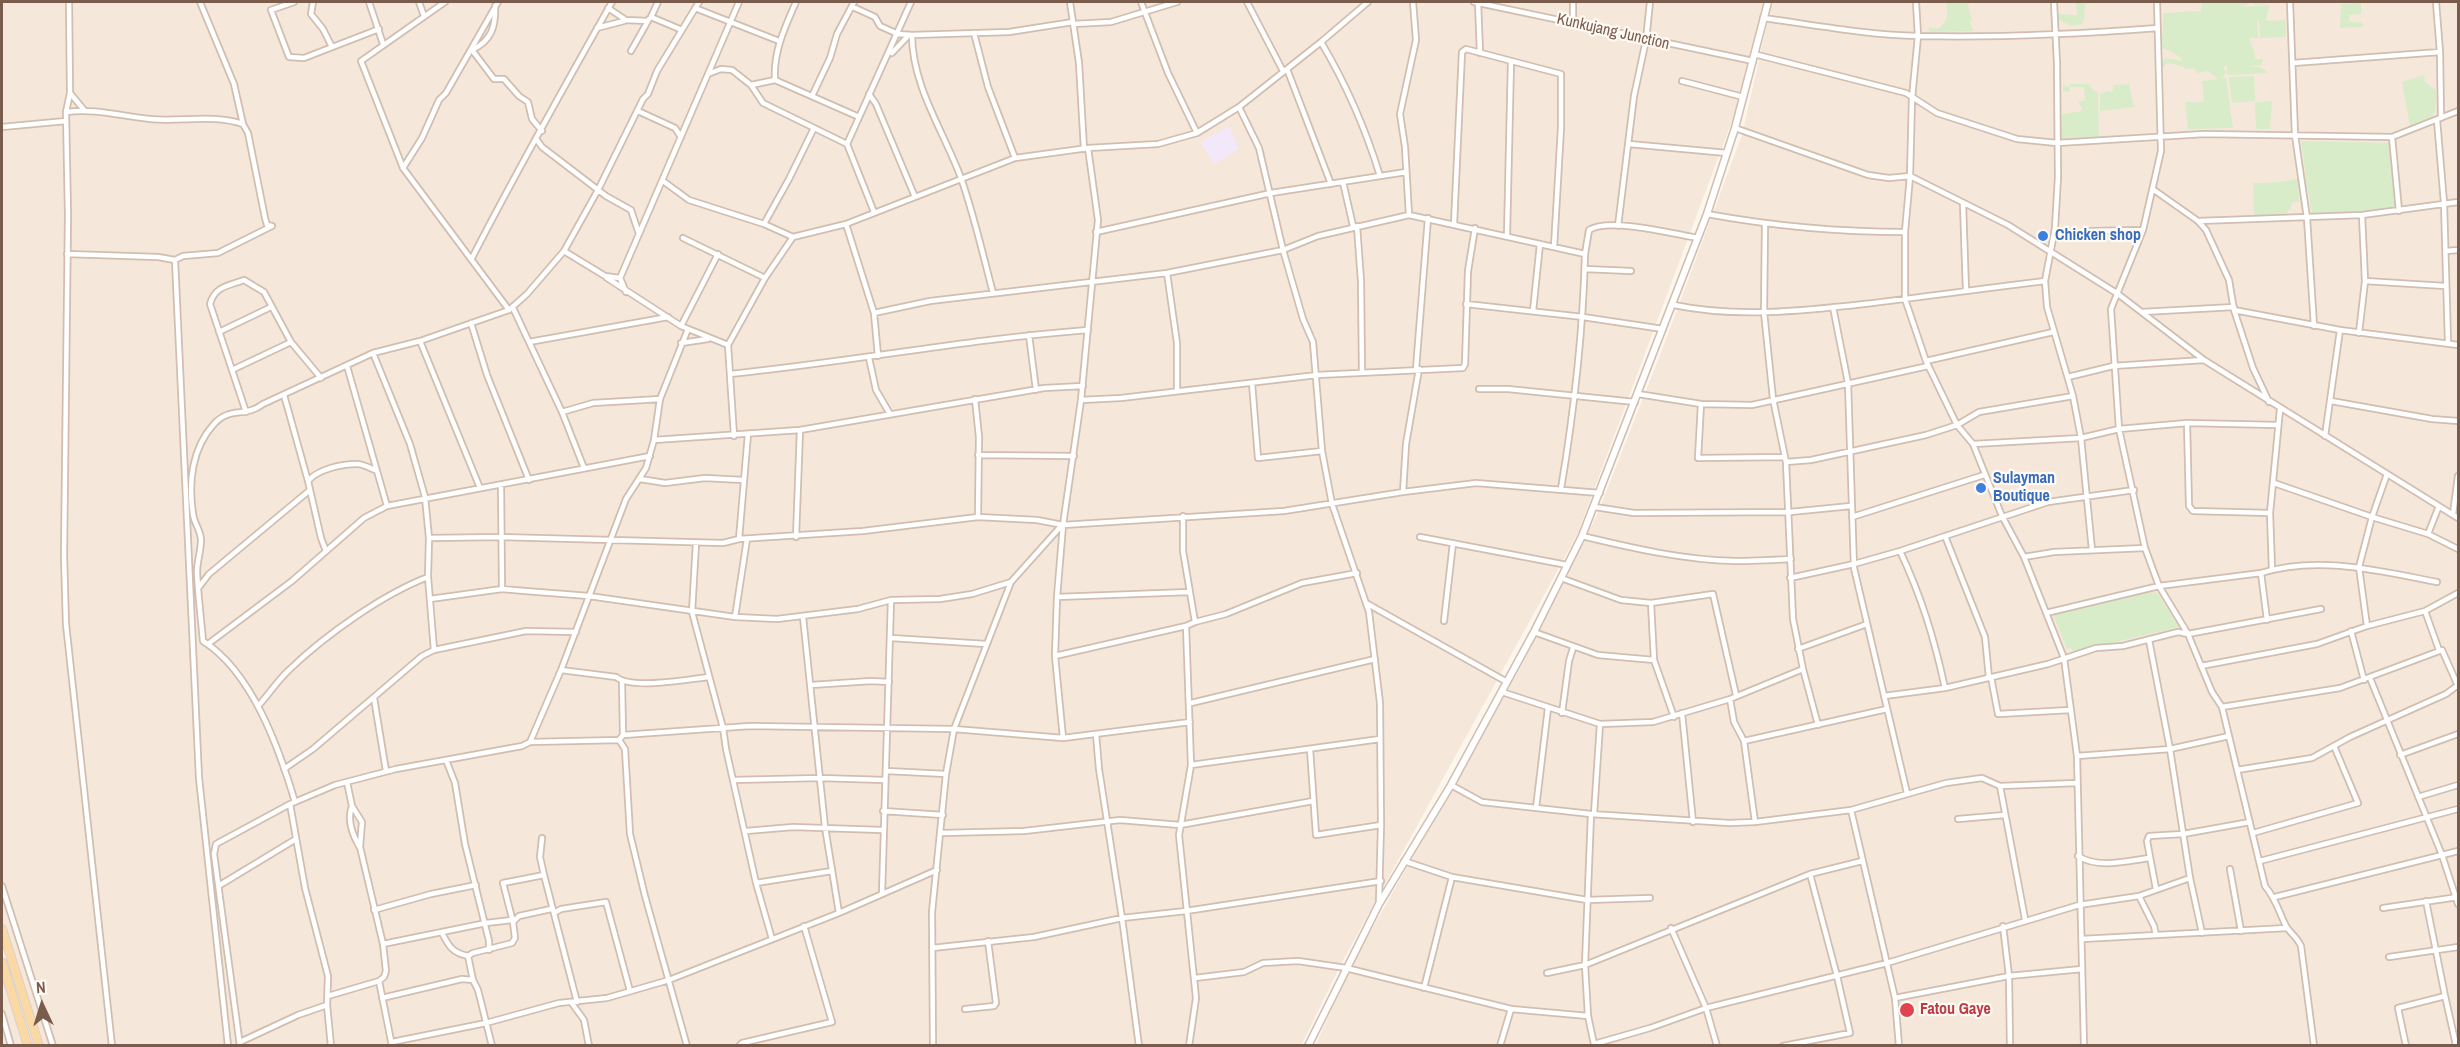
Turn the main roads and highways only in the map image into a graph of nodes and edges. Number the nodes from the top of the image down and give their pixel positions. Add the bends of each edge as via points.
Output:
1 (2, 929) edge
2 (2, 962) edge
3 (28, 1046) edge
4 (39, 1046) edge

1 - 4 main road
2 - 3 main road

